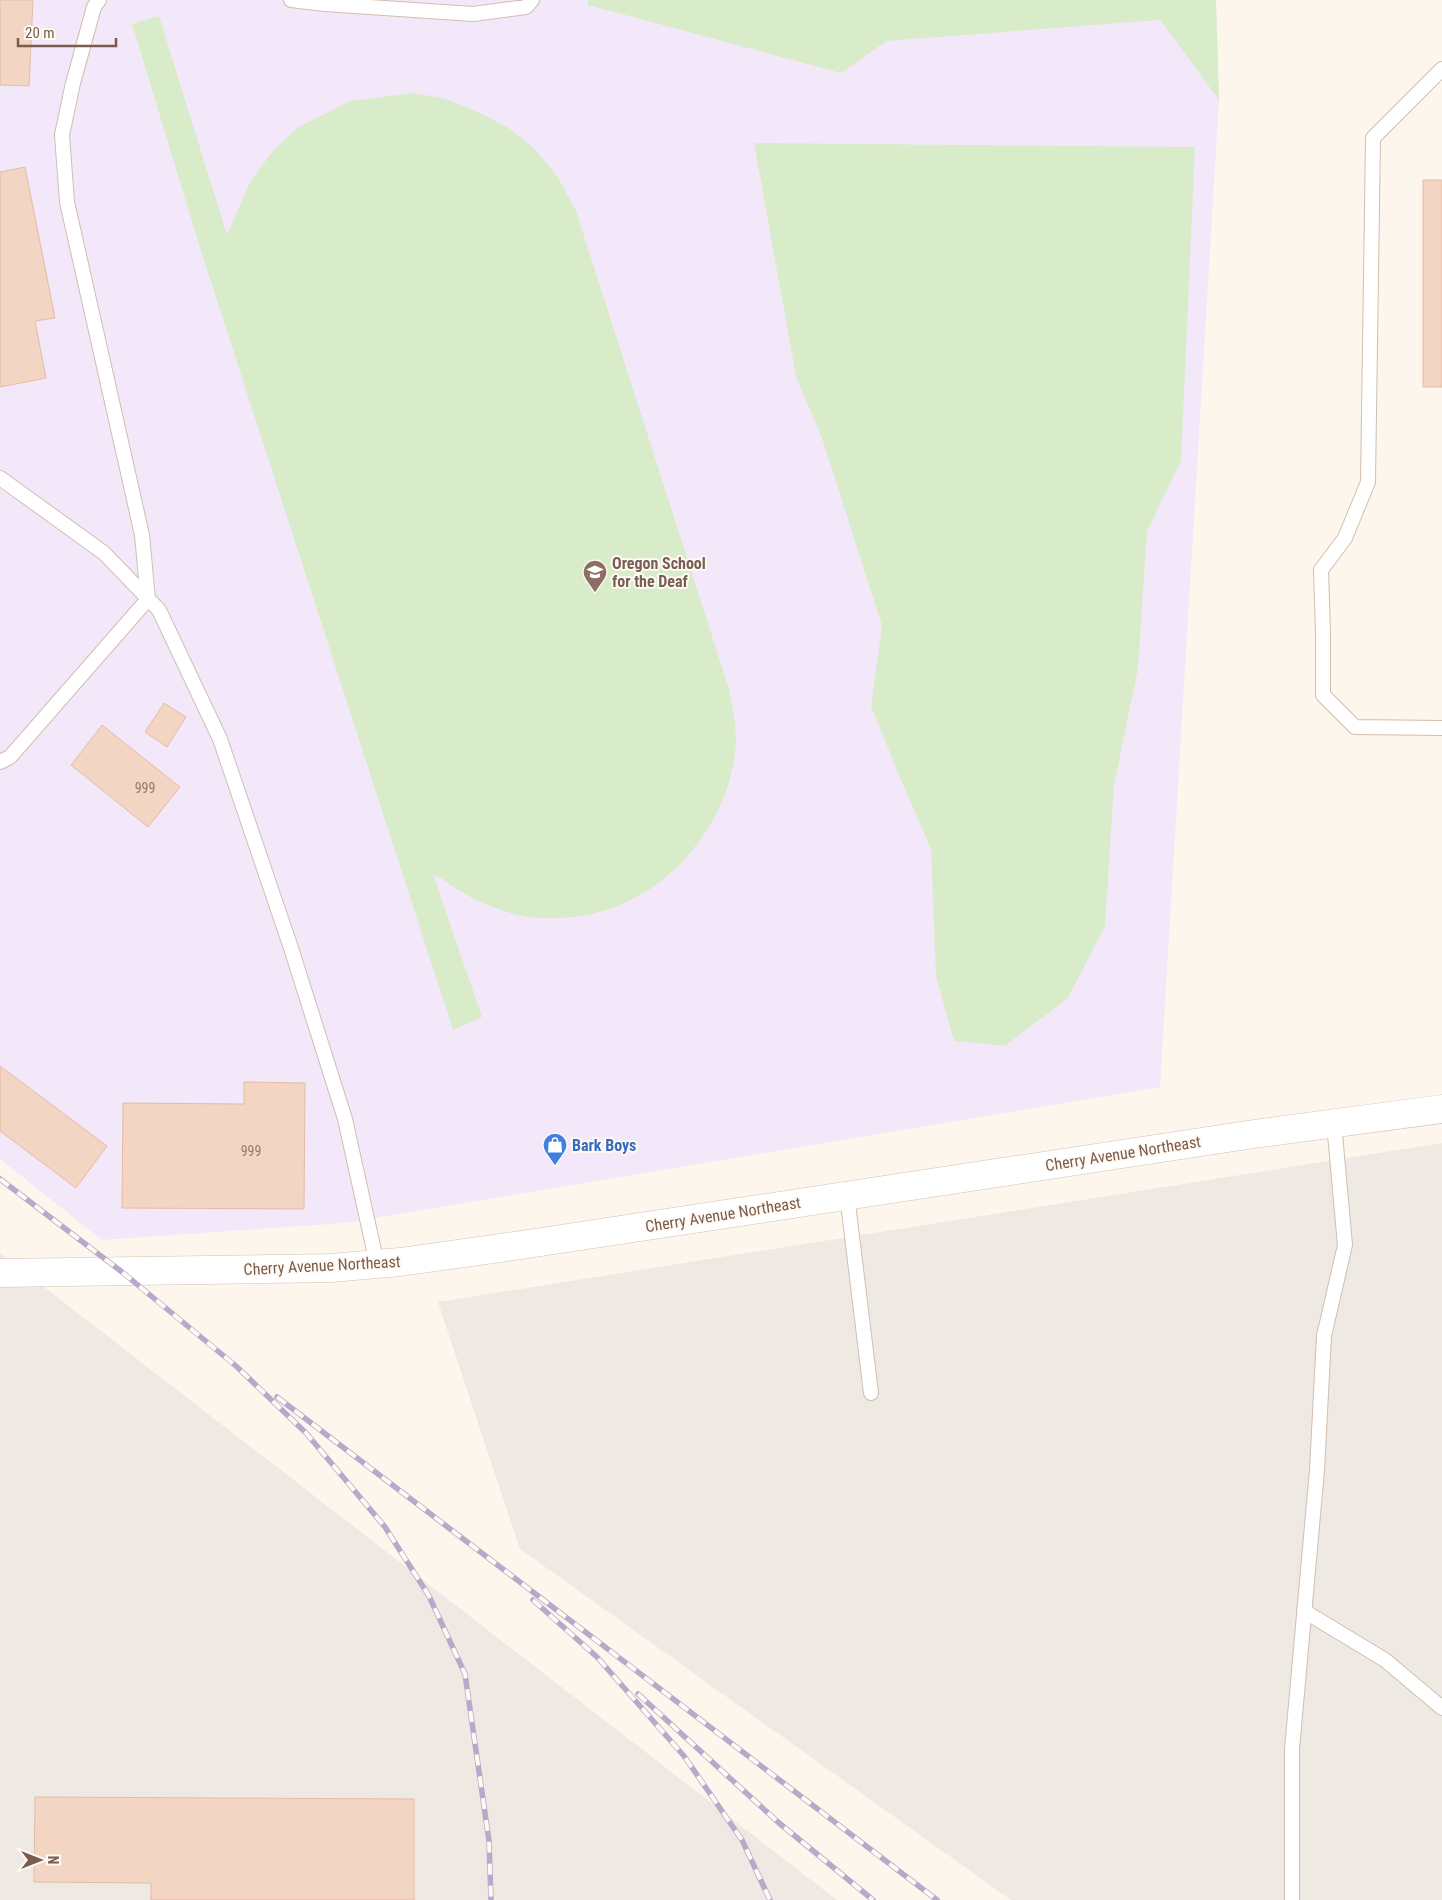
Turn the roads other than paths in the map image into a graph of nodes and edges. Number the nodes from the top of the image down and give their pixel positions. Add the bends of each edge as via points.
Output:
1 (99, 0) edge
2 (291, 0) edge
3 (532, 0) edge
4 (1442, 69) edge
5 (0, 478) edge
6 (148, 599) junction
7 (1442, 728) edge
8 (0, 762) edge
9 (1442, 1109) edge
10 (1334, 1123) junction
11 (847, 1195) junction
12 (377, 1264) junction
13 (0, 1273) edge
14 (870, 1392) dead end
15 (1304, 1611) junction
16 (1442, 1708) edge
17 (1292, 1900) edge

1 - 6 lane via 94,7 73,83 62,135 67,202 142,535
2 - 3 lane via 473,14 526,6
4 - 7 lane via 1372,138 1368,482 1346,538 1321,570 1323,696 1355,727
5 - 6 lane via 104,553
6 - 8 lane via 10,757
6 - 12 lane via 159,610 220,739 345,1119
9 - 10 main road, Cherry Avenue Northeast
10 - 11 main road, Cherry Avenue Northeast
10 - 15 lane via 1345,1245 1324,1336 1317,1470
11 - 12 main road, Cherry Avenue Northeast via 520,1246
11 - 14 lane
12 - 13 main road, Cherry Avenue Northeast via 331,1268
15 - 16 lane via 1385,1660
15 - 17 lane via 1292,1748

